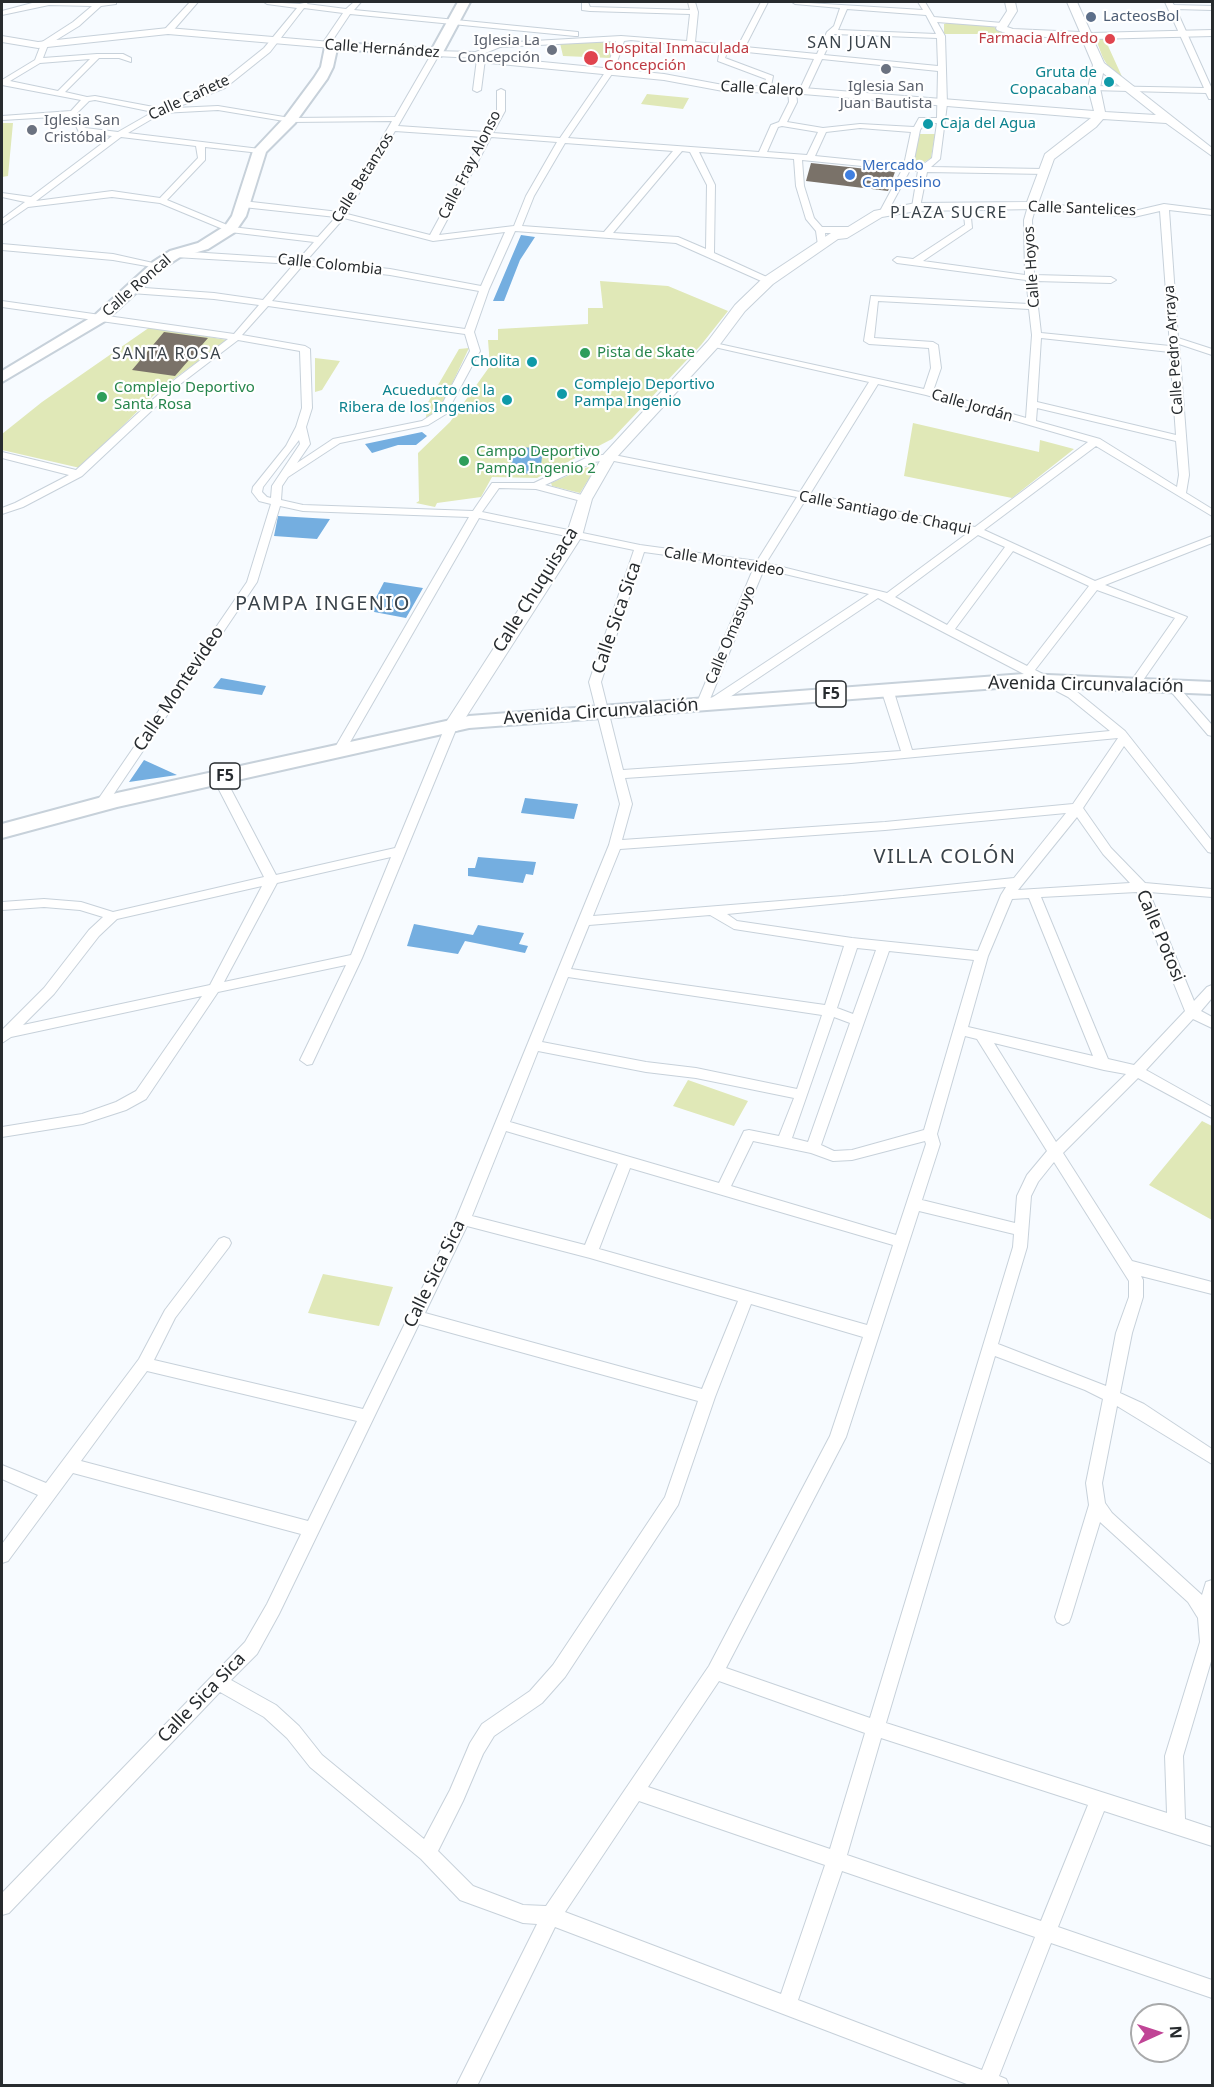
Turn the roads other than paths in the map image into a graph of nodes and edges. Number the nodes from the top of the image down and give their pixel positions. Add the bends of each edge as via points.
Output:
1 (39, 2) edge
2 (113, 2) edge
3 (194, 2) edge
4 (267, 2) edge
5 (358, 2) edge
6 (464, 2) edge
7 (692, 2) edge
8 (765, 2) edge
9 (795, 2) edge
10 (922, 2) edge
11 (1010, 2) edge
12 (1072, 2) edge
13 (48, 3) edge
14 (100, 3) edge
15 (302, 4) edge
16 (840, 4) edge
17 (1170, 4) edge
18 (585, 5) edge
19 (1212, 8) edge
20 (347, 12) junction
21 (694, 12) junction
22 (2, 13) edge
23 (929, 16) junction
24 (452, 23) junction
25 (1002, 25) junction
26 (168, 31) junction
27 (831, 32) junction
28 (1185, 33) junction
29 (1212, 33) edge
30 (941, 36) junction
31 (1087, 36) junction
32 (606, 38) junction
33 (621, 38) junction
34 (2, 39) edge
35 (274, 40) junction
36 (45, 44) junction
37 (691, 44) junction
38 (331, 45) junction
39 (725, 47) junction
40 (740, 50) junction
41 (436, 53) junction
42 (97, 56) junction
43 (479, 57) junction
44 (820, 58) junction
45 (128, 60) dead end
46 (38, 61) junction
47 (1099, 65) junction
48 (940, 69) junction
49 (610, 71) junction
50 (2, 82) edge
51 (1094, 88) junction
52 (1128, 88) junction
53 (477, 90) dead end
54 (501, 91) dead end
55 (798, 91) junction
56 (766, 92) junction
57 (1211, 93) edge
58 (58, 94) junction
59 (87, 99) junction
60 (943, 103) junction
61 (160, 111) junction
62 (73, 113) junction
63 (1100, 114) junction
64 (2, 118) edge
65 (290, 120) junction
66 (1172, 120) junction
67 (942, 121) junction
68 (395, 124) junction
69 (782, 124) junction
70 (823, 130) junction
71 (916, 130) junction
72 (120, 134) junction
73 (488, 134) junction
74 (561, 142) junction
75 (200, 144) junction
76 (679, 149) junction
77 (693, 149) junction
78 (260, 151) junction
79 (1212, 153) edge
80 (762, 154) junction
81 (798, 158) junction
82 (810, 158) junction
83 (908, 167) junction
84 (923, 169) junction
85 (1042, 172) junction
86 (2, 195) edge
87 (162, 201) junction
88 (28, 203) junction
89 (243, 204) junction
90 (1032, 206) junction
91 (916, 207) junction
92 (966, 207) junction
93 (1164, 207) junction
94 (1212, 212) edge
95 (883, 213) junction
96 (342, 215) junction
97 (2, 223) edge
98 (514, 228) junction
99 (230, 229) junction
100 (606, 235) junction
101 (821, 237) junction
102 (433, 238) junction
103 (320, 240) junction
104 (678, 240) junction
105 (710, 242) junction
106 (2, 248) edge
107 (175, 254) junction
108 (710, 255) junction
109 (897, 260) dead end
110 (302, 262) junction
111 (915, 262) junction
112 (158, 265) junction
113 (1030, 278) junction
114 (768, 280) junction
115 (1111, 280) dead end
116 (484, 289) junction
117 (131, 290) junction
118 (2, 304) edge
119 (264, 304) junction
120 (1034, 307) junction
121 (100, 318) junction
122 (469, 332) junction
123 (1037, 335) junction
124 (236, 337) junction
125 (713, 344) junction
126 (1173, 344) junction
127 (1212, 352) edge
128 (2, 376) edge
129 (875, 381) junction
130 (928, 393) junction
131 (1033, 404) junction
132 (1031, 422) junction
133 (301, 427) junction
134 (1180, 439) junction
135 (1096, 441) junction
136 (3, 457) edge
137 (609, 457) junction
138 (78, 474) junction
139 (284, 477) junction
140 (536, 486) junction
141 (1181, 493) junction
142 (803, 496) junction
143 (585, 499) junction
144 (276, 503) junction
145 (2, 511) edge
146 (1212, 513) edge
147 (476, 514) junction
148 (976, 530) junction
149 (574, 536) junction
150 (1212, 539) edge
151 (640, 548) junction
152 (1011, 548) junction
153 (760, 565) junction
154 (1095, 585) junction
155 (882, 596) junction
156 (949, 630) junction
157 (1029, 672) junction
158 (1050, 681) junction
159 (1135, 684) junction
160 (1172, 686) junction
161 (1212, 688) edge
162 (887, 689) junction
163 (706, 705) junction
164 (602, 713) junction
165 (451, 727) junction
166 (1212, 732) edge
167 (1123, 736) junction
168 (339, 751) junction
169 (908, 754) junction
170 (620, 774) junction
171 (219, 778) junction
172 (101, 804) junction
173 (1077, 808) junction
174 (2, 834) edge
175 (615, 845) junction
176 (1212, 849) edge
177 (399, 851) junction
178 (272, 880) junction
179 (1142, 887) junction
180 (1011, 889) junction
181 (1212, 893) edge
182 (1033, 894) junction
183 (2, 906) edge
184 (712, 910) junction
185 (113, 916) junction
186 (583, 921) junction
187 (852, 943) junction
188 (884, 946) junction
189 (982, 956) junction
190 (356, 958) junction
191 (564, 972) junction
192 (215, 987) junction
193 (1212, 990) edge
194 (830, 1011) junction
195 (1192, 1012) junction
196 (857, 1020) junction
197 (1212, 1023) edge
198 (959, 1029) junction
199 (4, 1035) edge
200 (983, 1037) junction
201 (534, 1045) junction
202 (307, 1060) dead end
203 (1104, 1065) junction
204 (1137, 1071) junction
205 (802, 1095) junction
206 (1212, 1113) edge
207 (503, 1125) junction
208 (2, 1132) edge
209 (930, 1134) junction
210 (784, 1141) junction
211 (813, 1148) junction
212 (1055, 1152) junction
213 (626, 1161) junction
214 (723, 1190) junction
215 (915, 1204) junction
216 (463, 1219) junction
217 (1019, 1230) junction
218 (903, 1242) junction
219 (224, 1243) dead end
220 (590, 1252) junction
221 (1126, 1266) junction
222 (1212, 1288) edge
223 (746, 1299) junction
224 (415, 1317) junction
225 (872, 1333) junction
226 (989, 1347) junction
227 (144, 1364) junction
228 (708, 1396) junction
229 (1112, 1396) junction
230 (364, 1416) junction
231 (1212, 1457) edge
232 (69, 1465) junction
233 (2, 1472) edge
234 (49, 1492) junction
235 (1097, 1505) junction
236 (311, 1529) junction
237 (2, 1556) edge
238 (1212, 1587) edge
239 (1206, 1616) junction
240 (1063, 1617) dead end
241 (715, 1672) junction
242 (218, 1682) junction
243 (876, 1728) junction
244 (635, 1791) junction
245 (1099, 1800) junction
246 (1176, 1825) junction
247 (1212, 1837) edge
248 (427, 1853) junction
249 (836, 1860) junction
250 (2, 1906) edge
251 (551, 1916) junction
252 (1046, 1932) junction
253 (1212, 1989) edge
254 (787, 2006) junction
255 (990, 2084) edge
256 (466, 2085) edge

1 - 13 street
2 - 14 street
3 - 26 street
4 - 15 street
5 - 20 street
6 - 24 main road, Calle Betanzos
7 - 21 street
8 - 40 street
9 - 16 street
10 - 23 street
11 - 25 main road via 1012,11
12 - 31 main road
13 - 14 street
13 - 22 street
14 - 36 street
15 - 20 street
15 - 35 street, Calle Cañete
16 - 23 street
16 - 27 street via 837,27
17 - 19 street
17 - 28 street
18 - 21 street
20 - 24 street
20 - 38 street via 328,41
21 - 37 street
23 - 25 street
23 - 30 street
24 - 32 street
24 - 41 main road, Calle Betanzos
25 - 31 main road via 1011,32
26 - 35 main road, Calle Hernández
26 - 36 main road, Calle Hernández
27 - 30 street
27 - 44 street
28 - 29 main road
28 - 31 main road
28 - 57 street
30 - 48 street
31 - 47 main road
32 - 33 street, Calle Hernández
32 - 43 street, Calle Hernández via 499,45
33 - 37 street, Calle Hernández
33 - 49 street
34 - 36 main road, Calle Hernández
35 - 38 main road, Calle Hernández
35 - 61 street, Calle Cañete via 222,86
36 - 46 street
37 - 39 street, Calle Hernández
38 - 41 main road, Calle Hernández
38 - 65 main road via 321,79
39 - 40 street, Calle Hernández
39 - 56 street via 721,59 770,78
40 - 44 street, Calle Hernández
41 - 43 main road, Calle Hernández
41 - 68 street, Calle Betanzos
42 - 45 street
42 - 46 street
42 - 58 street
43 - 49 main road, Calle Calero
43 - 53 street, Calle Fray Alonso
44 - 48 street, Calle Hernández
44 - 55 street
46 - 50 street
47 - 51 main road
47 - 52 main road
48 - 60 street
49 - 56 main road, Calle Calero
49 - 74 street
50 - 58 street
51 - 52 street
51 - 63 main road
52 - 57 street
52 - 66 main road
54 - 73 street, Calle Fray Alonso via 501,111
55 - 56 main road, Calle Calero
55 - 60 main road, Calle Calero
55 - 69 street
58 - 59 street
59 - 61 street
59 - 62 street
60 - 63 main road, Calle Calero
60 - 67 street
61 - 65 street via 218,108
61 - 72 street, Calle Cañete
62 - 64 street
62 - 72 street via 82,130
63 - 66 main road, Calle Calero
63 - 85 main road, Calle Hoyos via 1092,125 1049,157
65 - 68 street
65 - 78 main road
66 - 79 main road
67 - 71 street via 922,120
67 - 84 street via 936,159
68 - 73 street
68 - 96 street, Calle Betanzos
69 - 70 street
69 - 80 street via 776,125
70 - 71 street via 860,126
70 - 82 street
71 - 83 street
72 - 75 street
72 - 88 street, Calle Cañete
73 - 74 street
73 - 102 street, Calle Fray Alonso
74 - 76 street
74 - 98 street
75 - 78 street
75 - 87 street via 202,158
76 - 77 street
76 - 100 street
77 - 80 street
77 - 105 street via 711,185
78 - 89 main road
80 - 81 street
81 - 82 street
81 - 101 street via 800,186 810,219
82 - 83 street
83 - 84 street
83 - 95 street
84 - 85 street
84 - 91 street
85 - 90 main road, Calle Hoyos
86 - 88 street
87 - 88 street via 112,195
87 - 99 street
88 - 97 street, Calle Cañete
89 - 96 street
89 - 99 main road
90 - 92 main road, Calle Santelices
90 - 93 street, Calle Santelices via 1134,214
90 - 113 street, Calle Hoyos via 1028,220
91 - 92 main road, Calle Santelices
91 - 95 main road, Calle Chuquisaca
92 - 111 street via 969,226
93 - 94 street, Calle Santelices
93 - 126 street, Calle Pedro Arraya
95 - 101 main road, Calle Chuquisaca via 853,230
96 - 102 street
96 - 103 street, Calle Betanzos
98 - 100 street
98 - 102 street
98 - 116 street
99 - 103 street
99 - 107 main road, Calle Roncal via 202,246
100 - 104 street
101 - 114 main road, Calle Chuquisaca
103 - 110 street, Calle Betanzos
104 - 105 street
104 - 108 street
105 - 108 street
106 - 112 street via 113,257
107 - 110 street, Calle Colombia
107 - 112 main road, Calle Roncal
108 - 114 street
109 - 111 street
110 - 116 street, Calle Colombia via 390,272
110 - 119 street, Calle Betanzos
111 - 113 street
112 - 117 main road, Calle Roncal
113 - 115 street
113 - 120 street, Calle Hoyos
114 - 125 main road, Calle Chuquisaca
116 - 122 street
117 - 119 street
117 - 121 main road, Calle Roncal
118 - 121 street, Calle Montevideo
119 - 122 street
119 - 124 street, Calle Betanzos
120 - 123 street, Calle Hoyos
120 - 130 street via 874,298 869,341 933,345 936,368
121 - 124 street, Calle Montevideo
121 - 128 main road, Calle Roncal
122 - 139 street via 475,351 443,412 425,423 337,441
123 - 126 street
123 - 131 street, Calle Hoyos
124 - 133 street, Calle Montevideo via 305,349 308,408
124 - 138 street, Calle Betanzos via 176,383
125 - 129 street, Calle Jordán
125 - 137 main road, Calle Chuquisaca
126 - 127 street
126 - 134 street, Calle Pedro Arraya
129 - 130 street, Calle Jordán
129 - 142 street, Calle Omasuyo
130 - 132 street, Calle Jordán
131 - 132 street, Calle Hoyos
131 - 134 street
132 - 135 street, Calle Jordán
133 - 139 street, Calle Montevideo via 305,444
133 - 144 street via 258,487 263,499
134 - 141 street, Calle Pedro Arraya via 1184,475
135 - 141 street, Calle Jordán
135 - 148 street
136 - 138 street
137 - 140 street, Calle Santiago de Chaqui via 592,459
137 - 142 street, Calle Santiago de Chaqui
137 - 143 main road, Calle Chuquisaca
138 - 145 street, Calle Betanzos
139 - 144 street, Calle Montevideo via 277,486
140 - 143 street
140 - 147 street via 496,484
141 - 146 street, Calle Jordán
142 - 148 street, Calle Santiago de Chaqui
142 - 153 street, Calle Omasuyo
143 - 149 main road, Calle Chuquisaca
144 - 147 street, Calle Montevideo via 303,508
144 - 172 street, Calle Montevideo via 252,582
147 - 149 street, Calle Montevideo
147 - 168 street
148 - 152 street, Calle Santiago de Chaqui
148 - 155 street
149 - 151 street, Calle Montevideo
149 - 165 main road, Calle Chuquisaca
150 - 154 street
151 - 153 street, Calle Montevideo
151 - 164 street, Calle Sica Sica via 595,682
152 - 154 street, Calle Santiago de Chaqui
152 - 156 street
153 - 155 street, Calle Montevideo
153 - 163 street, Calle Omasuyo
154 - 157 street
154 - 159 street, Calle Santiago de Chaqui via 1181,616
155 - 156 street, Calle Montevideo
155 - 163 street
156 - 157 street, Calle Montevideo
157 - 158 street, Calle Montevideo
158 - 159 main road, Avenida Circunvalación / F5
158 - 162 main road, Avenida Circunvalación / F5
158 - 167 street, Calle Montevideo
159 - 160 main road, Avenida Circunvalación / F5
160 - 161 main road, Avenida Circunvalación / F5
160 - 166 street
162 - 163 main road, Avenida Circunvalación / F5
162 - 169 street
163 - 164 main road, Avenida Circunvalación / F5
164 - 165 main road, Avenida Circunvalación / F5 via 469,722
164 - 170 street, Calle Sica Sica
165 - 168 main road, Avenida Circunvalación / F5
165 - 177 street, Calle Chuquisaca
167 - 169 street
167 - 173 street
167 - 176 street, Calle Montevideo
168 - 171 main road, Avenida Circunvalación / F5
169 - 170 street
170 - 175 street, Calle Sica Sica via 626,804
171 - 172 main road, Avenida Circunvalación / F5
171 - 178 street
172 - 174 main road, Avenida Circunvalación / F5
173 - 175 street
173 - 179 street, Calle Potosi via 1107,851
173 - 180 street
175 - 186 street, Calle Sica Sica
177 - 178 street
177 - 190 street, Calle Chuquisaca
178 - 185 street
178 - 192 street
179 - 181 street
179 - 182 street
179 - 195 street, Calle Potosi
180 - 182 street
180 - 184 street
180 - 189 street
182 - 203 street
183 - 185 street via 81,906
184 - 186 street
184 - 187 street via 734,925
185 - 199 street via 94,933 49,991
186 - 191 street, Calle Sica Sica
187 - 188 street
187 - 194 street
188 - 189 street
188 - 196 street
189 - 198 street
190 - 192 street
190 - 202 street, Calle Chuquisaca
191 - 194 street
191 - 201 street, Calle Sica Sica
192 - 199 street
192 - 208 street via 141,1095 83,1119
193 - 195 street
194 - 196 street
194 - 205 street
195 - 197 street
195 - 204 street
196 - 211 street
198 - 200 street
198 - 209 street
200 - 203 street
200 - 212 street
201 - 205 street
201 - 207 street, Calle Sica Sica
203 - 204 street
204 - 206 street
204 - 212 street
205 - 210 street
207 - 213 street
207 - 216 street, Calle Sica Sica
209 - 211 street via 852,1155 833,1156
209 - 215 street via 933,1144
210 - 211 street
210 - 214 street via 749,1135
212 - 217 street via 1032,1179 1024,1196
212 - 221 street
213 - 214 street
213 - 220 street
214 - 218 street
215 - 217 street
215 - 218 street
216 - 220 street
216 - 224 street, Calle Sica Sica
217 - 226 street via 1020,1246
218 - 225 street
219 - 227 street via 170,1314
220 - 223 street
221 - 222 street
221 - 229 street via 1136,1280 1136,1297 1124,1333
223 - 225 street
223 - 228 street
224 - 228 street
224 - 230 street, Calle Sica Sica
225 - 241 street via 838,1437
226 - 229 street
226 - 243 street
227 - 230 street
227 - 232 street
228 - 248 street via 672,1500 559,1671 536,1697 488,1730
229 - 231 street
229 - 235 street via 1095,1483
230 - 236 street, Calle Sica Sica
232 - 234 street
232 - 236 street
233 - 234 street
234 - 237 street
235 - 239 street via 1106,1518 1194,1598
235 - 240 street
236 - 242 street, Calle Sica Sica via 251,1648
238 - 239 street
239 - 246 street via 1209,1642 1174,1756
241 - 243 street
241 - 244 street
242 - 248 street via 270,1711 316,1761
242 - 250 street, Calle Sica Sica
243 - 245 street
243 - 249 street
244 - 249 street
244 - 251 street
245 - 246 street
245 - 252 street
246 - 247 street
248 - 251 street via 467,1893 523,1914
249 - 252 street
249 - 254 street
251 - 254 street
251 - 256 street
252 - 253 street
252 - 255 street
254 - 255 street

